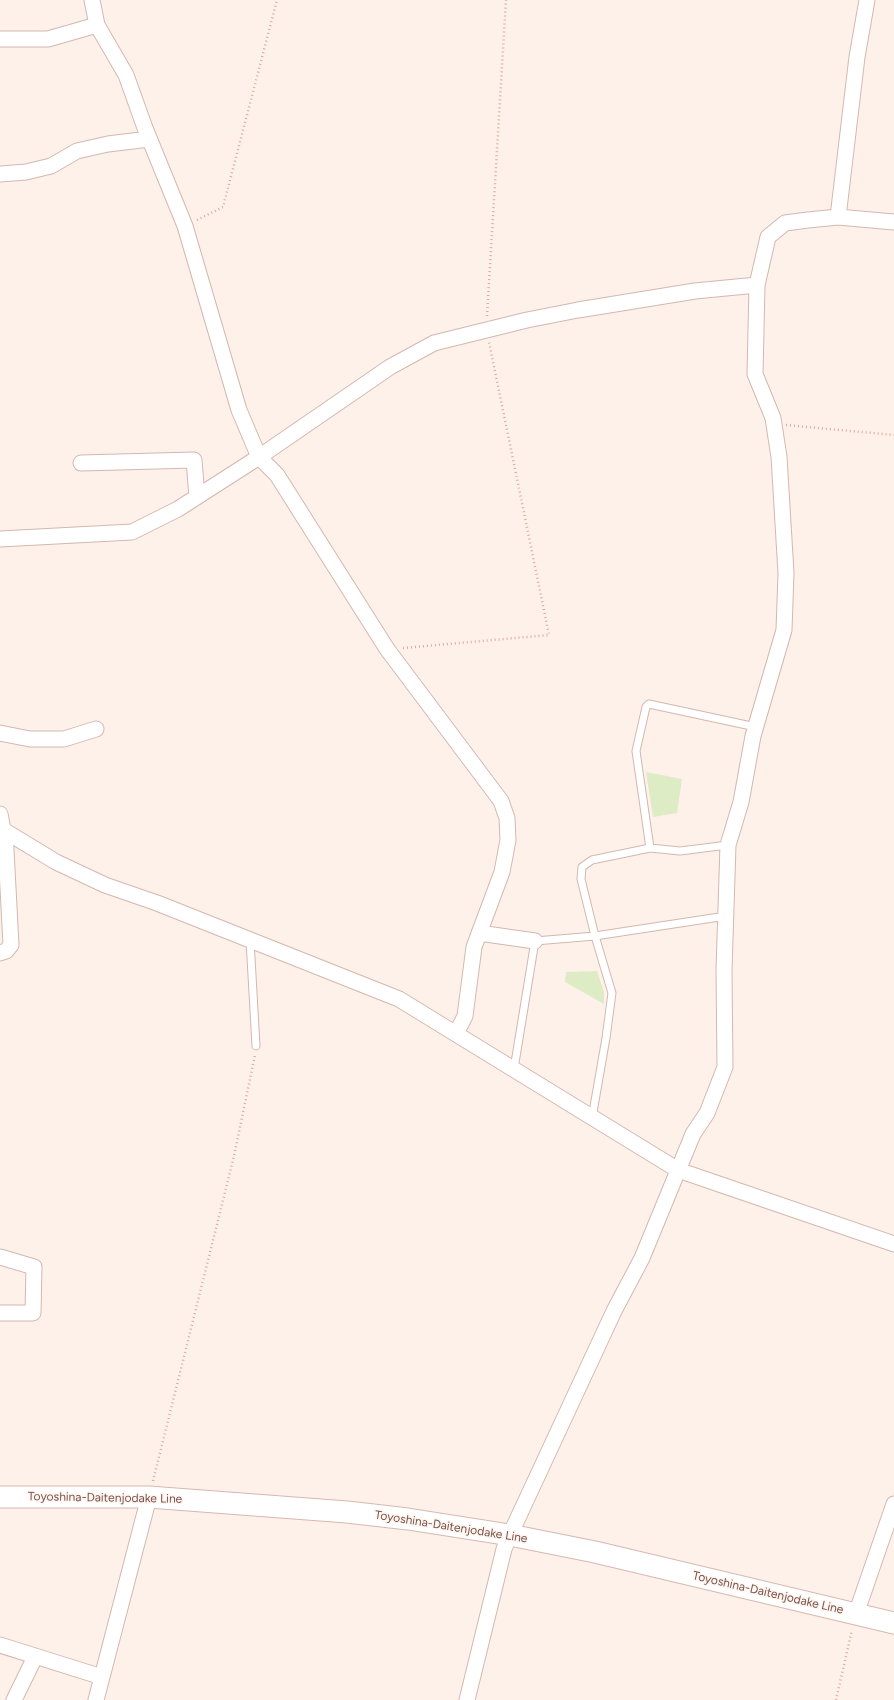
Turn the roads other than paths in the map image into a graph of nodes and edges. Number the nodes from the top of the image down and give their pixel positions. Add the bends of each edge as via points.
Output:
1 (92, 0) edge
2 (867, 0) edge
3 (97, 25) junction
4 (0, 39) edge
5 (149, 139) junction
6 (0, 174) edge
7 (838, 217) junction
8 (894, 222) edge
9 (757, 284) junction
10 (259, 457) junction
11 (81, 463) dead end
12 (197, 497) junction
13 (0, 539) edge
14 (756, 727) junction
15 (96, 729) dead end
16 (0, 734) edge
17 (0, 814) edge
18 (3, 830) edge
19 (728, 844) junction
20 (650, 848) junction
21 (726, 916) junction
22 (479, 933) junction
23 (595, 936) junction
24 (250, 939) junction
25 (535, 941) junction
26 (0, 953) edge
27 (456, 1034) junction
28 (256, 1046) road end
29 (514, 1069) junction
30 (592, 1118) junction
31 (678, 1170) junction
32 (894, 1244) edge
33 (0, 1257) edge
34 (0, 1313) edge
35 (0, 1497) edge
36 (149, 1497) junction
37 (894, 1504) edge
38 (510, 1535) junction
39 (856, 1614) junction
40 (894, 1623) edge
41 (0, 1645) edge
42 (35, 1657) junction
43 (102, 1677) junction
44 (14, 1700) edge
45 (96, 1700) edge
46 (467, 1700) edge

1 - 3 street
2 - 7 street via 857,57
3 - 4 street via 48,39
3 - 5 street via 126,75
5 - 6 street via 77,151 51,166 26,172
5 - 10 street via 185,226 239,410
7 - 8 street
7 - 9 street via 785,223 775,230 768,237
9 - 10 street via 695,291 527,320 434,343 390,368
9 - 14 street via 755,374 774,424 780,457 786,573 784,630
10 - 12 street
10 - 22 street via 277,475 386,649 501,801 507,818 508,840 502,872
11 - 12 street via 194,460
12 - 13 street via 132,532
14 - 19 street via 741,802
14 - 20 lane via 649,704 646,707 636,751
15 - 16 street via 64,739 30,739
17 - 18 street
18 - 24 street via 56,862 105,885
18 - 26 street via 11,945 6,952
19 - 20 lane via 680,851
19 - 21 street
20 - 23 lane via 592,860 582,867 581,879
21 - 23 lane
21 - 31 street via 725,1067 707,1113 693,1134
22 - 25 street
22 - 27 street via 474,947 465,1016
23 - 25 lane
23 - 30 lane via 612,993
24 - 27 street via 398,999
24 - 28 lane
25 - 29 lane
27 - 29 street
29 - 30 street
30 - 31 street
31 - 32 street
31 - 38 street via 642,1258 614,1311
33 - 34 street via 34,1267 33,1313
35 - 36 main road, Toyoshina-Daitenjodake Line
36 - 38 main road, Toyoshina-Daitenjodake Line via 347,1512
36 - 43 street
37 - 39 street
38 - 39 main road, Toyoshina-Daitenjodake Line via 595,1552
38 - 46 street via 504,1549
39 - 40 main road, Toyoshina-Daitenjodake Line
41 - 42 street
42 - 43 street
42 - 44 street
43 - 45 street

